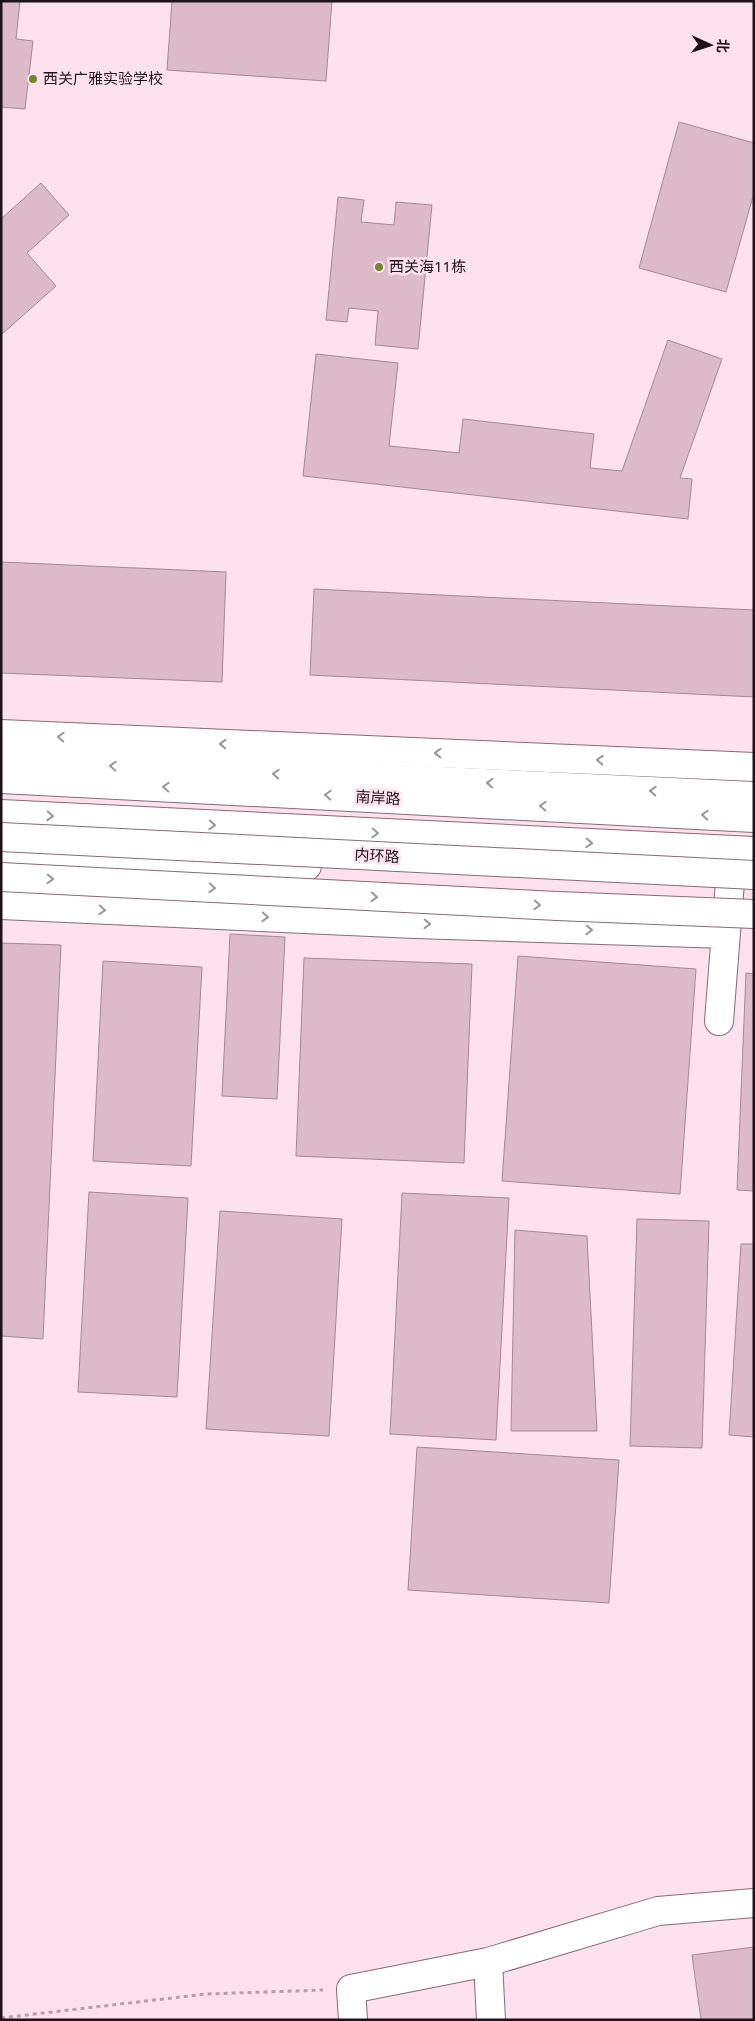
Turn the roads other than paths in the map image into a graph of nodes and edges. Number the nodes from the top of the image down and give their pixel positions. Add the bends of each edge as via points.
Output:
1 (1, 734) edge
2 (1, 760) edge
3 (754, 768) edge
4 (1, 778) edge
5 (754, 796) edge
6 (1, 814) edge
7 (754, 818) edge
8 (271, 828) junction
9 (1, 837) edge
10 (754, 851) edge
11 (1, 854) edge
12 (353, 868) junction
13 (1, 877) edge
14 (746, 880) edge
15 (1, 905) edge
16 (754, 914) edge
17 (726, 934) junction
18 (719, 1021) dead end
19 (754, 1902) edge
20 (488, 1962) junction
21 (354, 2020) edge
22 (492, 2020) edge

3 -> 1 main road
5 -> 2 main road
7 -> 4 main road, 南岸路
6 -> 8 main road
8 -> 10 main road
8 - 12 main road
9 - 14 main road, 内环路, bridge
11 - 12 main road
12 - 14 main road
13 -> 16 main road, bridge
14 - 17 main road
15 -> 17 main road
17 - 18 main road
19 - 20 main road via 658,1911
20 - 21 main road via 351,1989
20 - 22 main road

